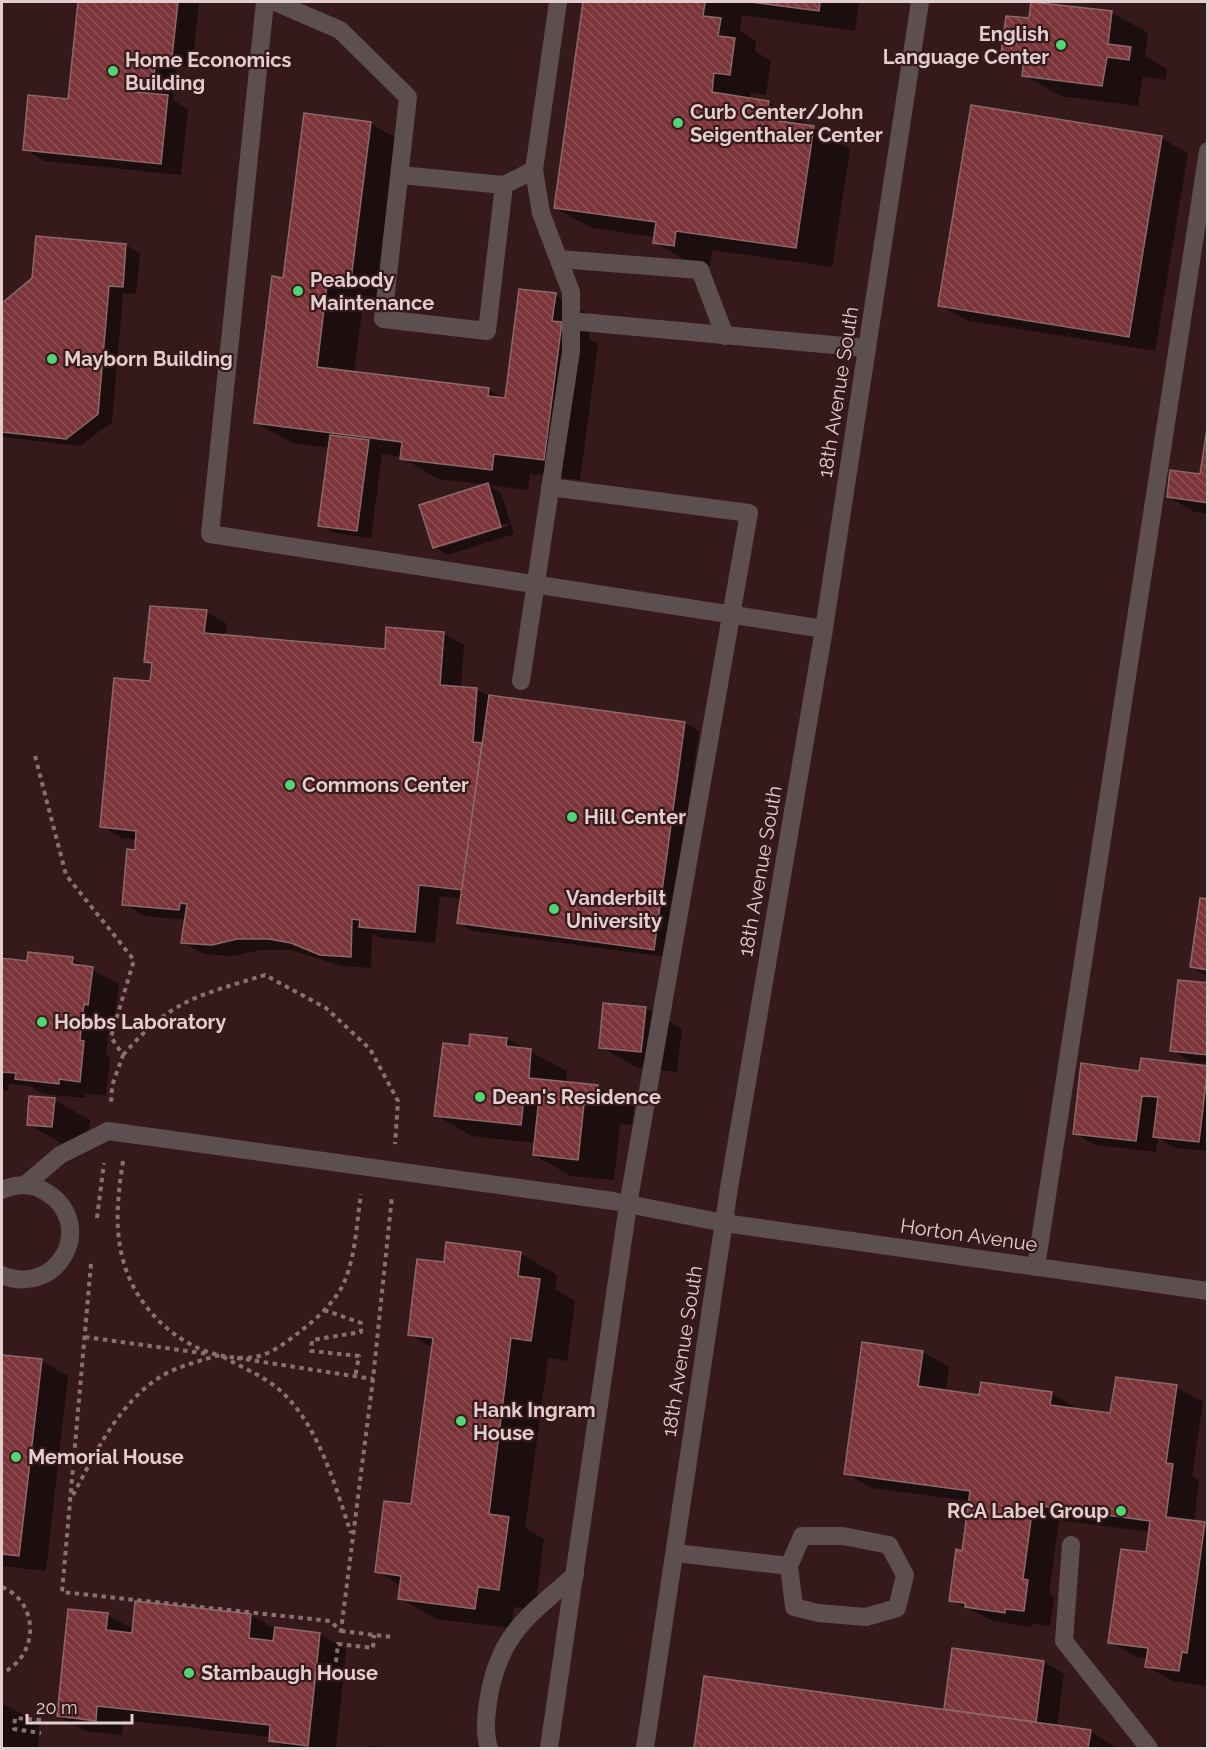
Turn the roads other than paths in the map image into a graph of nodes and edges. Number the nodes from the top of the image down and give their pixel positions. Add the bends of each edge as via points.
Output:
1 (265, 2) edge
2 (275, 2) edge
3 (558, 2) edge
4 (920, 2) edge
5 (1208, 151) edge
6 (534, 170) junction
7 (400, 175) junction
8 (504, 186) junction
9 (559, 259) junction
10 (571, 321) junction
11 (725, 336) junction
12 (867, 348) junction
13 (550, 487) junction
14 (536, 583) junction
15 (731, 615) junction
16 (824, 629) junction
17 (521, 681) dead end
18 (25, 1185) junction
19 (2, 1190) edge
20 (628, 1205) junction
21 (724, 1223) junction
22 (1036, 1267) junction
23 (2, 1275) edge
24 (1208, 1291) edge
25 (1071, 1545) dead end
26 (675, 1553) junction
27 (789, 1566) junction
28 (575, 1575) junction
29 (489, 1749) edge
30 (549, 1749) edge
31 (645, 1749) edge
32 (1149, 1749) edge

1 - 14 street via 210,534
2 - 7 street via 340,30 408,97
3 - 6 street
4 - 12 street, 18th Avenue South
5 - 22 street
6 - 8 street
6 - 9 street via 541,213
7 - 8 street
7 - 8 street via 383,319 487,331
9 - 10 street via 571,292
9 - 11 street via 700,270
10 - 11 street
10 - 13 street via 571,351
11 - 12 street
12 - 16 street, 18th Avenue South
13 - 14 street
13 - 15 street via 749,513
14 - 15 street
14 - 17 street
15 - 16 street
15 - 20 street
16 - 21 street, 18th Avenue South
18 - 19 street
18 - 20 street, Horton Avenue via 60,1155 117,1132
18 - 23 street via 47,1192 64,1209 70,1239 56,1267 43,1276 28,1280
20 - 21 street, Horton Avenue
20 - 28 street
21 - 22 street, Horton Avenue
21 - 26 street, 18th Avenue South
22 - 24 street, Horton Avenue
25 - 32 street via 1064,1641
26 - 27 street
26 - 31 street, 18th Avenue South
27 - 27 street via 802,1536 843,1536 889,1545 905,1575 897,1608 866,1617 794,1607
28 - 29 street via 521,1622 497,1660 486,1719
28 - 30 street

